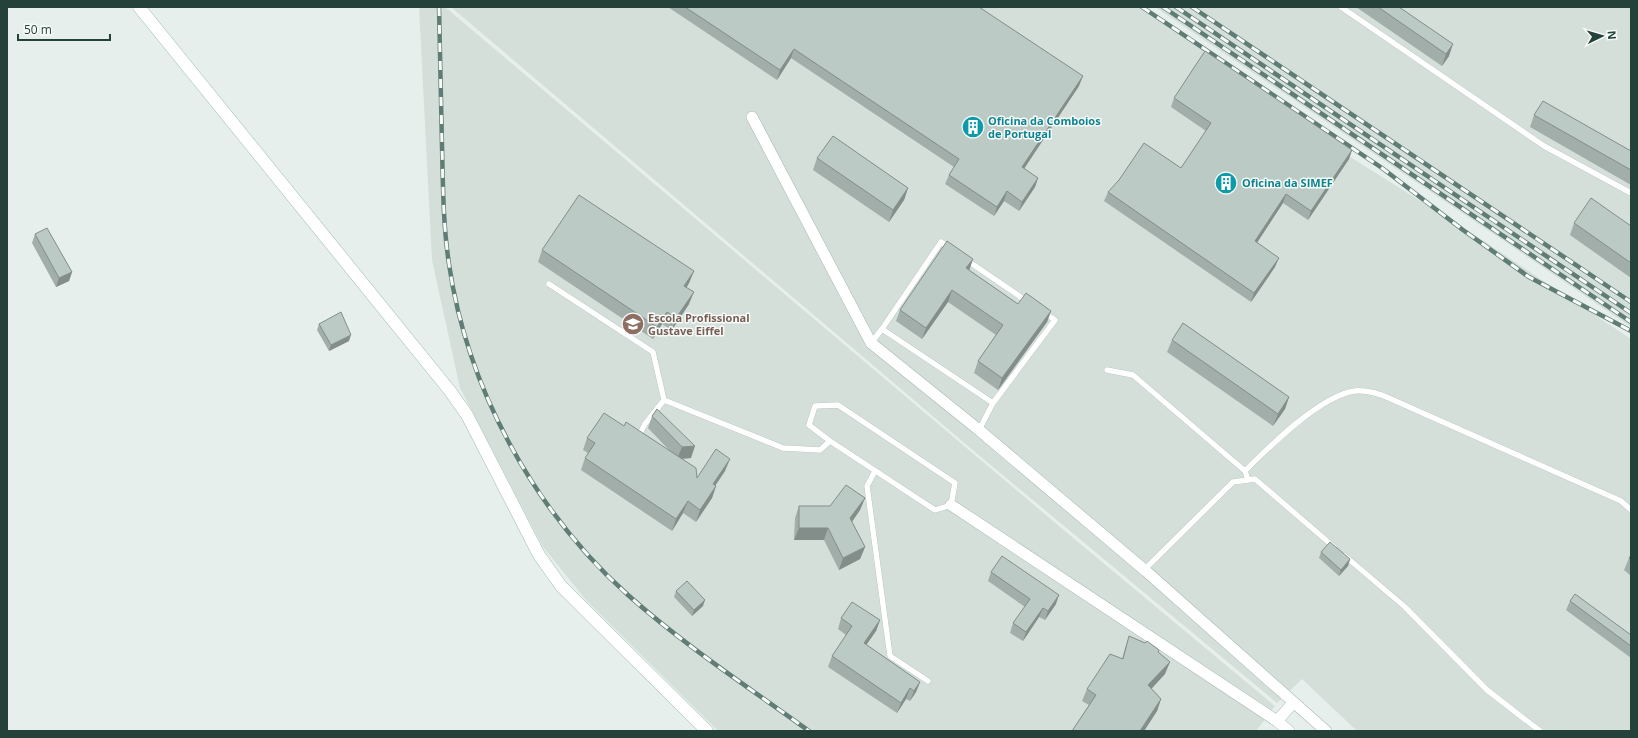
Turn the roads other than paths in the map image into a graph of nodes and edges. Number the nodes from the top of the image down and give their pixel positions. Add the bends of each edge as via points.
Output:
1 (139, 7) edge
2 (1341, 7) edge
3 (752, 117) dead end
4 (1631, 193) edge
5 (954, 251) edge
6 (960, 255) edge
7 (549, 284) dead end
8 (882, 329) junction
9 (871, 343) junction
10 (1107, 370) dead end
11 (664, 400) junction
12 (993, 403) junction
13 (978, 430) junction
14 (638, 438) edge
15 (830, 441) junction
16 (875, 471) junction
17 (1245, 471) junction
18 (1248, 480) junction
19 (951, 505) junction
20 (1631, 510) edge
21 (1144, 570) junction
22 (928, 681) dead end
23 (1292, 703) junction
24 (1277, 721) junction
25 (707, 731) edge
26 (1289, 731) edge
27 (1326, 731) edge
28 (1540, 731) edge

1 - 25 street via 450,391 467,415 539,555 560,586
2 - 4 lane via 1544,146
3 - 9 street
5 - 8 lane via 941,242
6 - 12 lane via 1055,320
7 - 11 lane via 653,352
8 - 9 lane
8 - 12 lane
9 - 13 street
10 - 17 lane via 1133,375
11 - 14 lane via 645,424
11 - 15 lane via 783,448 820,450
12 - 13 lane
13 - 21 street
15 - 16 lane
15 - 19 lane via 809,425 815,406 838,405 955,483
16 - 19 lane via 935,510
16 - 22 lane via 867,486 890,656
17 - 18 lane
17 - 20 lane via 1277,439 1300,421 1346,393 1365,392 1391,399 1621,501
18 - 21 lane via 1233,482
18 - 28 lane via 1255,479 1399,602 1486,690
19 - 24 street
21 - 23 street
23 - 24 street
23 - 27 street
24 - 26 street

